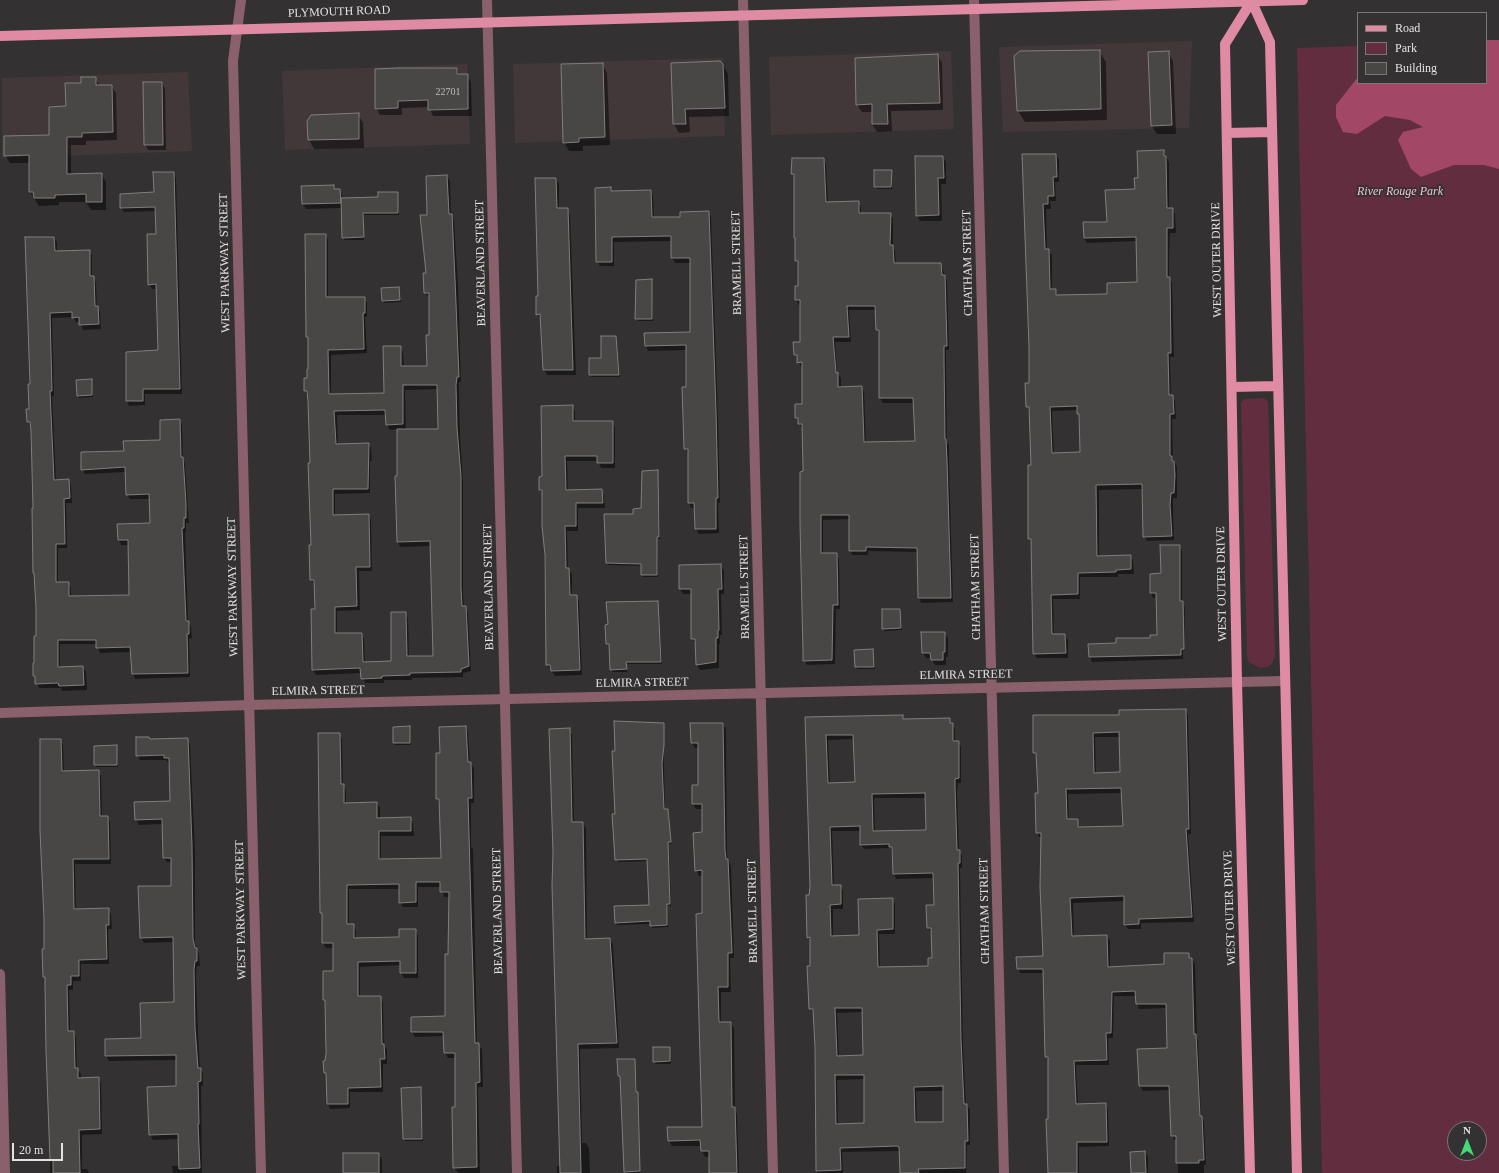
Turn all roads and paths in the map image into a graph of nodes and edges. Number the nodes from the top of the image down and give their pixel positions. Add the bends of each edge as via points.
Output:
1 (241, 0) edge
2 (488, 0) edge
3 (743, 0) edge
4 (1303, 0) edge
5 (1251, 1) edge
6 (974, 5) edge
7 (744, 15) junction
8 (488, 21) junction
9 (238, 28) junction
10 (0, 36) edge
11 (1271, 132) junction
12 (1227, 133) junction
13 (1277, 386) junction
14 (1232, 387) junction
15 (1284, 681) junction
16 (1237, 682) junction
17 (992, 688) junction
18 (761, 693) junction
19 (505, 699) junction
20 (249, 705) junction
21 (0, 713) edge
22 (0, 974) edge
23 (5, 1173) edge
24 (261, 1173) edge
25 (517, 1173) edge
26 (773, 1173) edge
27 (1004, 1173) edge
28 (1250, 1173) edge
29 (1297, 1173) edge

1 - 9 street, WEST PARKWAY STREET
2 - 8 street, BEAVERLAND STREET
3 - 7 street, BRAMELL STREET
4 - 5 main road, PLYMOUTH ROAD
5 - 6 main road, PLYMOUTH ROAD
5 - 11 main road via 1270,42
5 - 12 main road, WEST OUTER DRIVE via 1225,44
6 - 7 main road, PLYMOUTH ROAD
6 - 17 street, CHATHAM STREET
7 - 8 main road, PLYMOUTH ROAD
7 - 18 street, BRAMELL STREET
8 - 9 main road, PLYMOUTH ROAD
8 - 19 street, BEAVERLAND STREET
9 - 10 main road, PLYMOUTH ROAD
9 - 20 street, WEST PARKWAY STREET via 233,61
11 - 12 main road
11 - 13 main road
12 - 14 main road, WEST OUTER DRIVE
13 - 14 main road
13 - 15 main road
14 - 16 main road, WEST OUTER DRIVE
15 - 16 street, ELMIRA STREET
15 - 29 main road
16 - 17 street, ELMIRA STREET
16 - 28 main road, WEST OUTER DRIVE
17 - 18 street, ELMIRA STREET
17 - 27 street, CHATHAM STREET
18 - 19 street, ELMIRA STREET
18 - 26 street, BRAMELL STREET
19 - 20 street, ELMIRA STREET
19 - 25 street, BEAVERLAND STREET
20 - 21 street, ELMIRA STREET
20 - 24 street, WEST PARKWAY STREET
22 - 23 street

